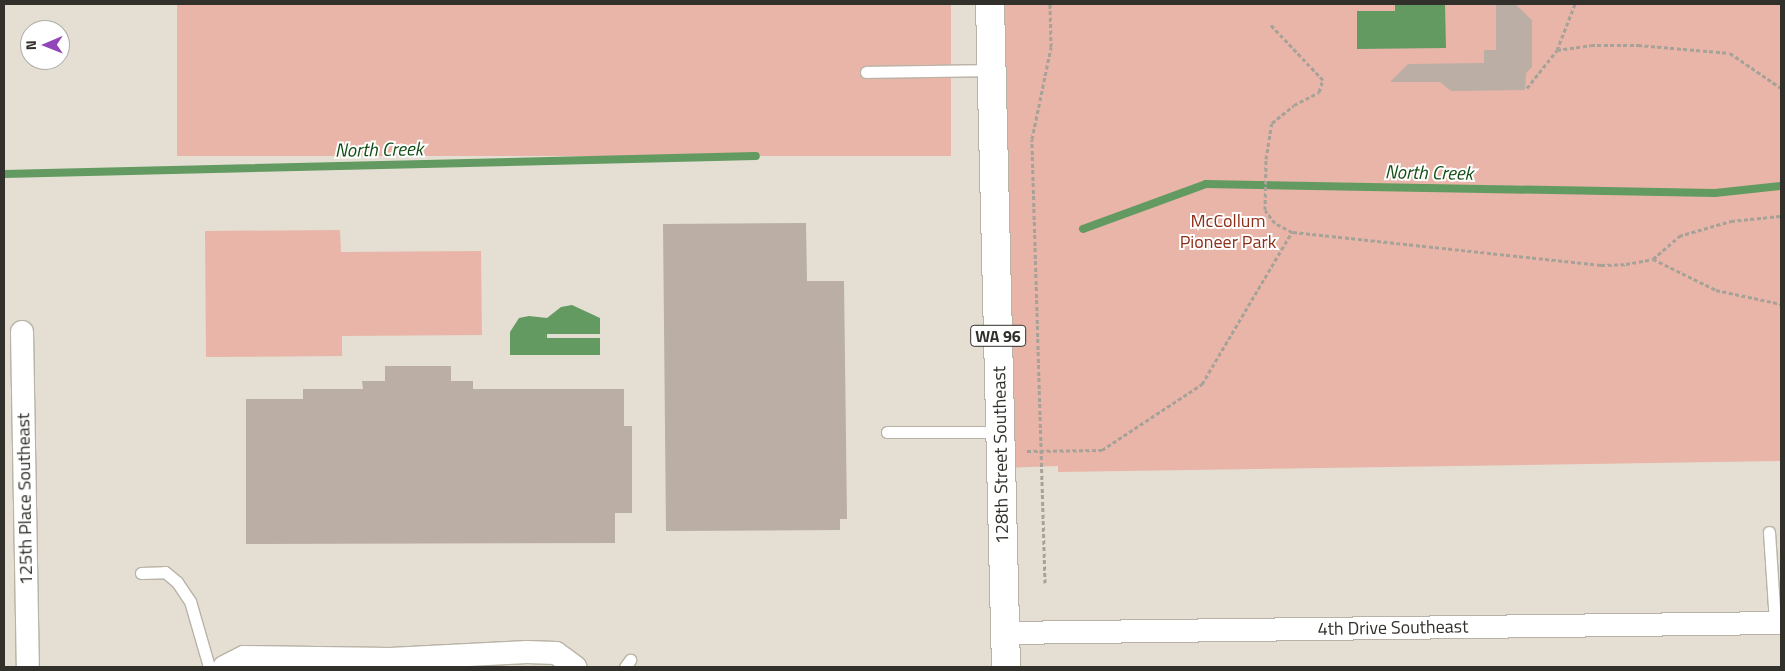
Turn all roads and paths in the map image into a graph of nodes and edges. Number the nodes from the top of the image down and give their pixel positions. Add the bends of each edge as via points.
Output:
1 (990, 4) edge
2 (1050, 4) edge
3 (1575, 4) edge
4 (1270, 24) dead end
5 (1557, 50) junction
6 (992, 70) junction
7 (866, 72) dead end
8 (1527, 88) dead end
9 (1781, 88) edge
10 (1781, 216) edge
11 (1292, 232) junction
12 (1653, 259) junction
13 (1781, 304) edge
14 (22, 332) dead end
15 (13, 379) edge
16 (886, 432) dead end
17 (1001, 442) junction
18 (1043, 451) junction
19 (1769, 532) dead end
20 (141, 573) dead end
21 (1045, 583) dead end
22 (1778, 623) edge
23 (1005, 633) junction
24 (390, 663) edge
25 (28, 667) edge
26 (209, 667) edge
27 (224, 667) edge
28 (575, 667) edge
29 (1006, 667) edge

1 - 6 main road, 128th Street Southeast / WA 96
2 - 18 path via 1051,47 1032,139
3 - 5 path
4 - 11 path via 1323,80 1319,92 1294,105 1272,123 1266,159 1265,210 1275,223
5 - 8 path
5 - 9 path via 1591,45 1638,45 1730,53
6 - 7 lane
6 - 17 main road, 128th Street Southeast / WA 96
10 - 12 path via 1731,221 1680,236
11 - 12 path via 1601,265
11 - 18 path via 1202,384 1102,450
12 - 13 path via 1716,290
14 - 15 street, 125th Place Southeast
15 - 25 street, 125th Place Southeast
16 - 17 lane
17 - 18 path
17 - 23 main road, 128th Street Southeast / WA 96
18 - 21 path
19 - 22 lane
20 - 26 lane via 165,572 177,582 190,601
22 - 23 street, 4th Drive Southeast
23 - 29 main road, 128th Street Southeast / WA 96
24 - 27 street via 244,657
24 - 28 street via 556,653

